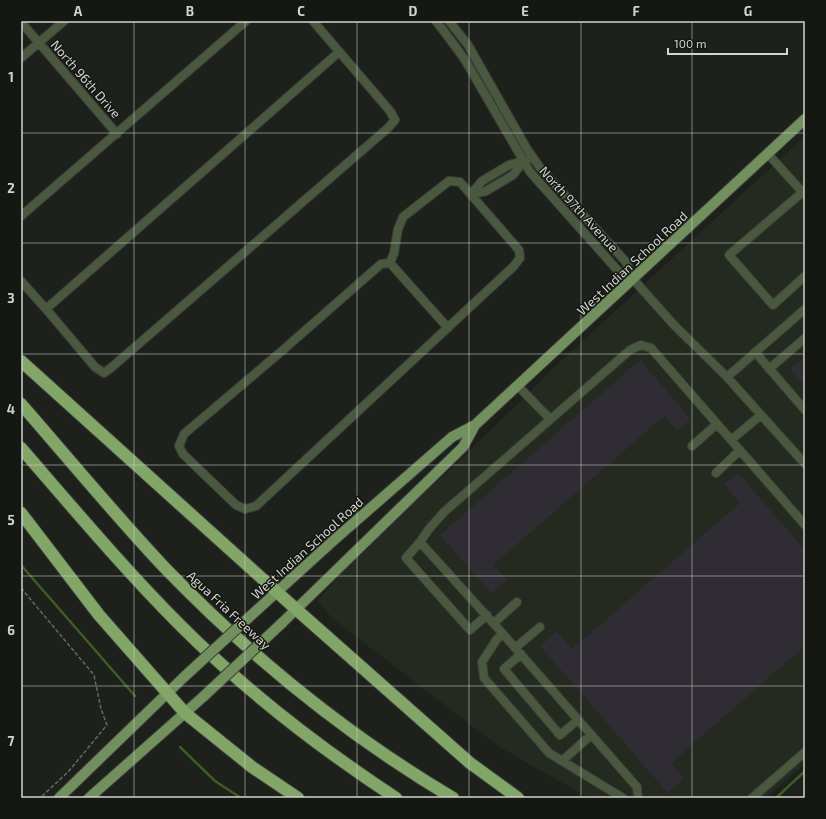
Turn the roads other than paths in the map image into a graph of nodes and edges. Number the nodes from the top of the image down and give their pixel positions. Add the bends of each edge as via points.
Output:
1 (64, 21) edge
2 (246, 21) edge
3 (313, 21) edge
4 (449, 21) edge
5 (21, 22) edge
6 (438, 23) edge
7 (39, 43) junction
8 (339, 52) junction
9 (21, 58) edge
10 (805, 119) edge
11 (117, 134) junction
12 (768, 154) junction
13 (533, 157) junction
14 (523, 162) junction
15 (804, 192) edge
16 (471, 194) junction
17 (21, 216) edge
18 (390, 263) junction
19 (805, 276) edge
20 (632, 279) junction
21 (21, 281) edge
22 (46, 309) junction
23 (805, 309) edge
24 (448, 328) junction
25 (805, 338) edge
26 (755, 352) junction
27 (21, 361) edge
28 (770, 369) junction
29 (727, 377) junction
30 (518, 386) junction
31 (21, 404) edge
32 (805, 410) edge
33 (761, 415) junction
34 (550, 419) junction
35 (717, 424) junction
36 (475, 425) junction
37 (731, 440) junction
38 (692, 446) dead end
39 (21, 448) edge
40 (740, 450) junction
41 (805, 464) edge
42 (716, 473) dead end
43 (21, 513) edge
44 (805, 525) edge
45 (420, 542) junction
46 (277, 592) junction
47 (517, 602) dead end
48 (297, 610) junction
49 (486, 615) junction
50 (494, 623) junction
51 (540, 627) dead end
52 (503, 634) junction
53 (518, 651) junction
54 (167, 693) junction
55 (186, 713) junction
56 (578, 720) junction
57 (591, 735) junction
58 (805, 752) edge
59 (562, 761) junction
60 (96, 796) edge
61 (59, 798) edge
62 (298, 798) edge
63 (396, 798) edge
64 (453, 798) edge
65 (518, 798) edge
66 (623, 798) edge
67 (638, 798) edge
68 (752, 798) edge

1 - 7 street
2 - 11 street
3 - 8 street
4 - 6 street
4 - 13 street, North 97th Avenue via 468,45
5 - 7 street, North 96th Drive
6 - 14 street, North 97th Avenue via 456,46
7 - 9 street
7 - 11 street, North 96th Drive
8 - 22 street
8 - 22 street via 390,111 395,120 388,128 104,373 95,367
10 - 12 main road, West Indian School Road
11 - 17 street
12 - 15 street
12 - 20 main road, West Indian School Road
13 - 14 street
13 - 20 street, North 97th Avenue via 551,181 626,262
14 - 16 street via 498,171 482,182
14 - 20 street, North 97th Avenue via 543,188 620,273
15 - 19 street via 729,255 773,306
16 - 18 street via 460,182 448,181 403,218
16 - 24 street via 519,250 520,258 513,268
18 - 24 street
18 - 24 street via 381,264 184,434 178,446 183,454 236,505 245,509 256,506
20 - 29 street via 674,326
20 - 30 main road, West Indian School Road
21 - 22 street
23 - 26 street
25 - 28 street
26 - 28 street
26 - 29 street
27 - 46 highway
28 - 32 street
29 - 33 street
30 - 34 street
30 - 36 main road, West Indian School Road
31 - 64 highway, Agua Fria Freeway via 143,544 223,625 331,716 388,757
33 - 37 street
33 - 41 street
34 - 35 street via 630,350 640,345 652,348
34 - 45 street via 444,512
35 - 37 street
35 - 38 street
36 - 46 main road, West Indian School Road via 452,437
36 - 48 main road, West Indian School Road via 463,447
37 - 40 street
39 - 63 highway via 133,576 202,647 316,742
40 - 42 street
40 - 44 street
43 - 54 highway via 99,615
45 - 49 street
45 - 49 street via 406,558 470,630
46 - 48 highway
46 - 54 main road, West Indian School Road, bridge
47 - 50 street
48 - 55 main road, West Indian School Road, bridge
48 - 65 highway via 470,763
49 - 50 street
50 - 52 street
51 - 53 street
52 - 53 street
52 - 59 street via 496,639 482,662 484,678 549,753
53 - 56 street
53 - 56 street via 504,669 560,735
54 - 55 highway
54 - 61 main road, West Indian School Road
55 - 60 main road, West Indian School Road
55 - 62 highway via 247,763
56 - 57 street
57 - 59 street
57 - 67 street via 637,787
58 - 68 street
59 - 66 street

